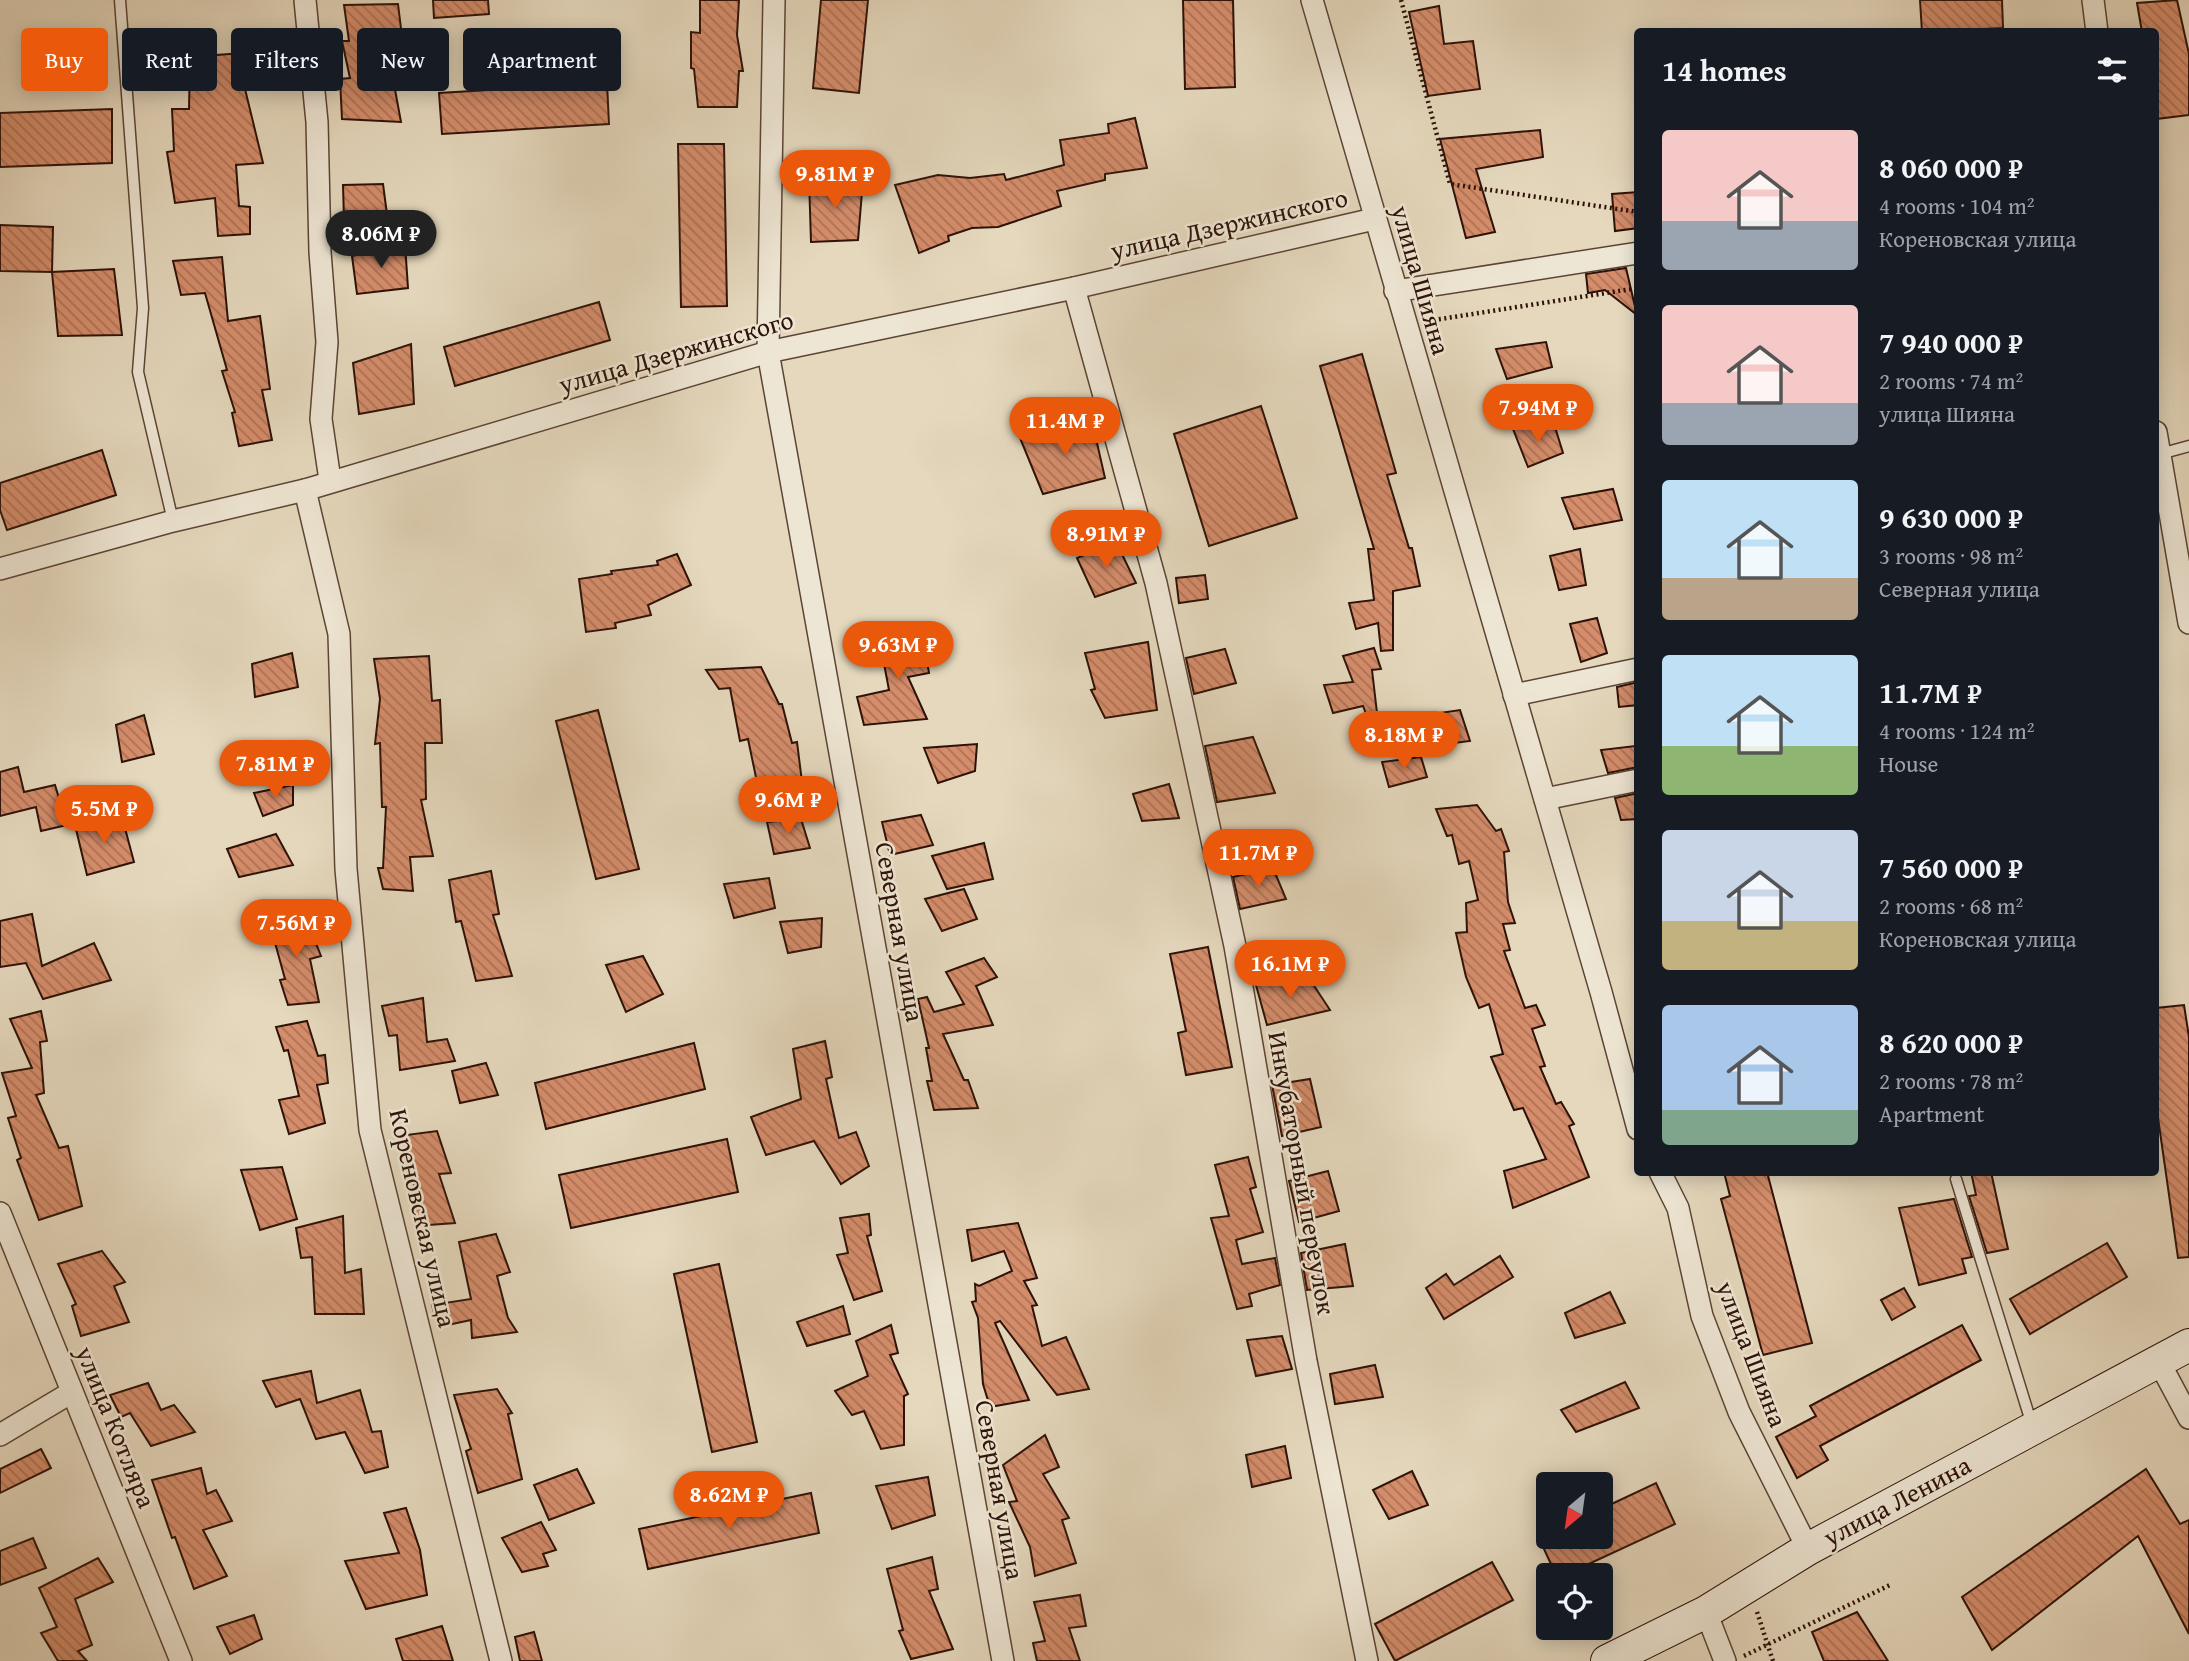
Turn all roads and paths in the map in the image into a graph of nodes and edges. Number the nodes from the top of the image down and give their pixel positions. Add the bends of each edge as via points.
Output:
1 (120, 0) edge
2 (305, 0) edge
3 (774, 0) edge
4 (1312, 0) edge
5 (1401, 0) edge
6 (2093, 0) edge
7 (2096, 28) edge
8 (1634, 211) edge
9 (1374, 219) junction
10 (1634, 254) edge
11 (1074, 288) junction
12 (1634, 289) edge
13 (1395, 291) junction
14 (1419, 322) dead end
15 (768, 352) junction
16 (2189, 446) edge
17 (2159, 448) edge
18 (2160, 454) junction
19 (330, 480) junction
20 (305, 490) junction
21 (173, 521) junction
22 (0, 569) edge
23 (2189, 623) edge
24 (1634, 670) edge
25 (1514, 695) junction
26 (1634, 781) edge
27 (1545, 799) junction
28 (1634, 1115) edge
29 (1662, 1176) edge
30 (1956, 1179) dead end
31 (0, 1213) edge
32 (2189, 1345) edge
33 (2158, 1360) junction
34 (72, 1392) junction
35 (2189, 1418) edge
36 (2032, 1428) junction
37 (0, 1435) edge
38 (1808, 1549) junction
39 (1892, 1584) dead end
40 (1706, 1612) junction
41 (1756, 1612) dead end
42 (181, 1661) edge
43 (500, 1661) edge
44 (1003, 1661) edge
45 (1367, 1661) edge
46 (1607, 1661) edge
47 (1725, 1661) edge
48 (1734, 1661) edge
49 (1773, 1661) edge

1 - 21 lane via 143,308 138,372
2 - 19 street via 317,122 327,342 321,419
3 - 15 street, Северная улица
4 - 9 street, улица Шияна
5 - 8 path via 1450,184
6 - 7 street
9 - 11 street, улица Дзержинского
9 - 13 street, улица Шияна
10 - 13 street
11 - 15 street, улица Дзержинского
11 - 45 street, Инкубаторный переулок via 1156,583 1235,946 1306,1361
12 - 14 path
13 - 25 street, улица Шияна
15 - 19 street, улица Дзержинского
15 - 44 street, Северная улица
16 - 18 lane
17 - 18 street
18 - 23 street
19 - 20 street, улица Дзержинского
20 - 21 street, улица Дзержинского
20 - 43 street, Кореновская улица via 339,634 346,869 370,1130
21 - 22 street, улица Дзержинского
24 - 25 street
25 - 27 street, улица Шияна
26 - 27 street
27 - 28 street, улица Шияна
29 - 38 street, улица Шияна via 1678,1208 1702,1316 1739,1412
30 - 36 lane
31 - 34 street, улица Котляра
32 - 33 main road, улица Ленина
33 - 35 street
33 - 36 main road, улица Ленина
34 - 37 street
34 - 42 street, улица Котляра
36 - 38 main road, улица Ленина
38 - 40 main road, улица Ленина
39 - 48 path
40 - 46 main road, улица Ленина
40 - 47 street
41 - 49 path

